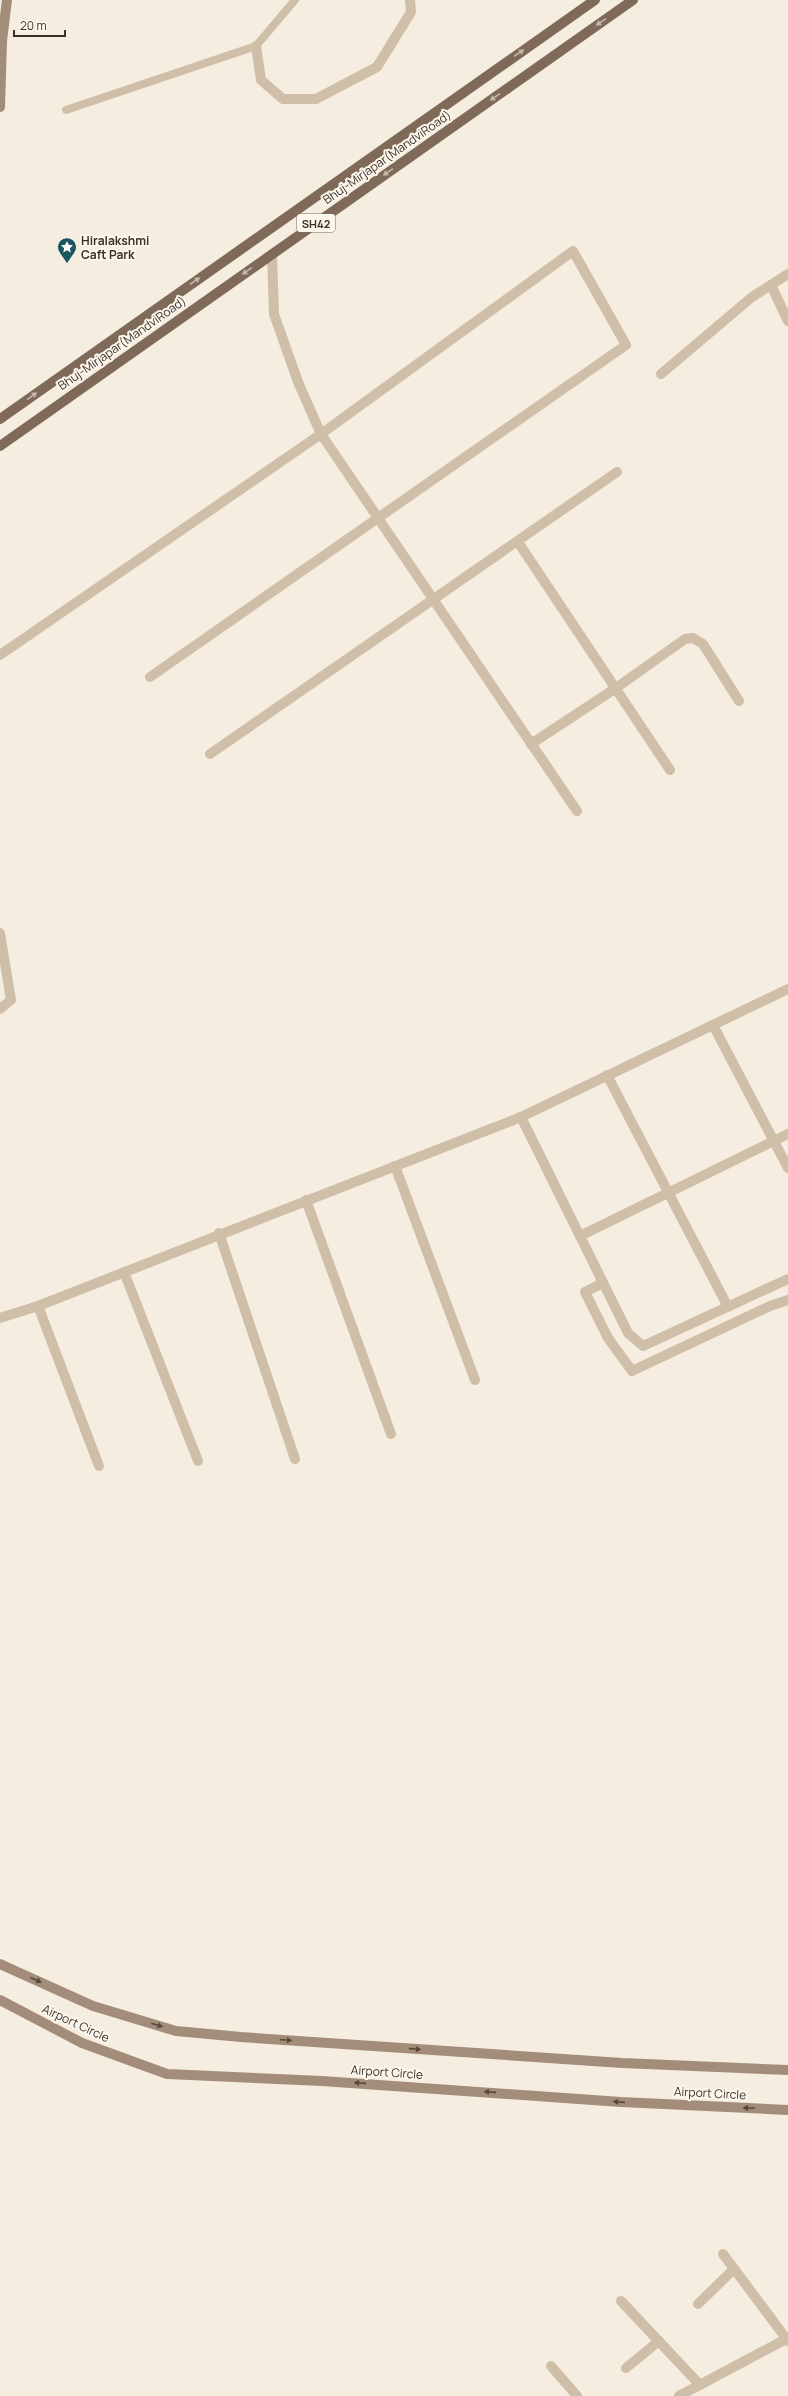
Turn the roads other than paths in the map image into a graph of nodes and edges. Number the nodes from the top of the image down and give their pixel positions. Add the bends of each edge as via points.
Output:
1 (7, 0) edge
2 (295, 0) edge
3 (410, 0) edge
4 (595, 0) edge
5 (633, 0) edge
6 (256, 46) junction
7 (0, 107) edge
8 (66, 110) dead end
9 (272, 254) junction
10 (788, 274) edge
11 (771, 285) junction
12 (788, 321) edge
13 (661, 374) dead end
14 (0, 419) edge
15 (321, 434) junction
16 (0, 446) edge
17 (617, 472) dead end
18 (378, 517) junction
19 (518, 542) junction
20 (434, 600) junction
21 (0, 655) edge
22 (150, 677) dead end
23 (616, 688) junction
24 (739, 701) dead end
25 (531, 744) junction
26 (210, 754) dead end
27 (670, 770) dead end
28 (577, 811) dead end
29 (0, 933) edge
30 (788, 989) edge
31 (0, 1009) edge
32 (713, 1025) junction
33 (607, 1075) junction
34 (521, 1116) junction
35 (788, 1134) edge
36 (774, 1141) junction
37 (395, 1166) junction
38 (788, 1168) edge
39 (668, 1193) junction
40 (306, 1200) junction
41 (219, 1233) junction
42 (580, 1236) junction
43 (124, 1272) junction
44 (788, 1279) edge
45 (603, 1283) junction
46 (788, 1300) edge
47 (38, 1306) junction
48 (728, 1307) junction
49 (0, 1318) edge
50 (474, 1380) dead end
51 (391, 1434) dead end
52 (295, 1459) dead end
53 (198, 1461) dead end
54 (99, 1466) dead end
55 (0, 1964) edge
56 (0, 2000) edge
57 (788, 2070) edge
58 (788, 2110) edge
59 (723, 2254) dead end
60 (734, 2269) junction
61 (621, 2301) dead end
62 (698, 2304) dead end
63 (788, 2339) edge
64 (659, 2341) junction
65 (551, 2366) dead end
66 (626, 2368) dead end
67 (700, 2385) junction
68 (684, 2395) edge
69 (576, 2396) edge

1 - 7 main road via 2,41
2 - 6 lane
3 - 6 street via 411,12 377,67 316,99 283,99 277,95 261,80
14 -> 4 main road, Bhuj-Mirjapar(MandviRoad) / SH42
5 -> 9 main road, Bhuj-Mirjapar(MandviRoad) / SH42
6 - 8 lane
9 - 15 street via 274,314 298,382
9 -> 16 main road, Bhuj-Mirjapar(MandviRoad) / SH42
10 - 11 street
11 - 12 street
11 - 13 street via 752,297
15 - 18 street
15 - 18 street via 573,251 626,345
15 - 21 street
17 - 19 street
18 - 20 street
18 - 22 street
19 - 20 street
19 - 23 street
20 - 25 street
20 - 26 street
23 - 24 street via 685,639 693,638 703,644
23 - 25 street
23 - 27 street
25 - 28 street
29 - 31 street via 11,1000
30 - 32 street
32 - 33 street
32 - 36 street
33 - 34 street
33 - 39 street
34 - 37 street
34 - 42 street
35 - 36 street
36 - 38 street
36 - 39 street
37 - 40 street
37 - 50 street
39 - 42 street
39 - 48 street
40 - 41 street
40 - 51 street
41 - 43 street
41 - 52 street
42 - 45 street
43 - 47 street
43 - 53 street
44 - 48 street
45 - 46 street via 585,1292 608,1338 632,1371
45 - 48 street via 628,1332 643,1346
47 - 49 street
47 - 54 street
55 -> 57 main road, Airport Circle via 93,2006 176,2031 240,2038 622,2063
58 -> 56 main road, Airport Circle via 167,2074 82,2043
59 - 60 street
60 - 62 street
60 - 63 street
61 - 64 street
63 - 67 street
64 - 66 street
64 - 67 street
65 - 69 street
67 - 68 street

